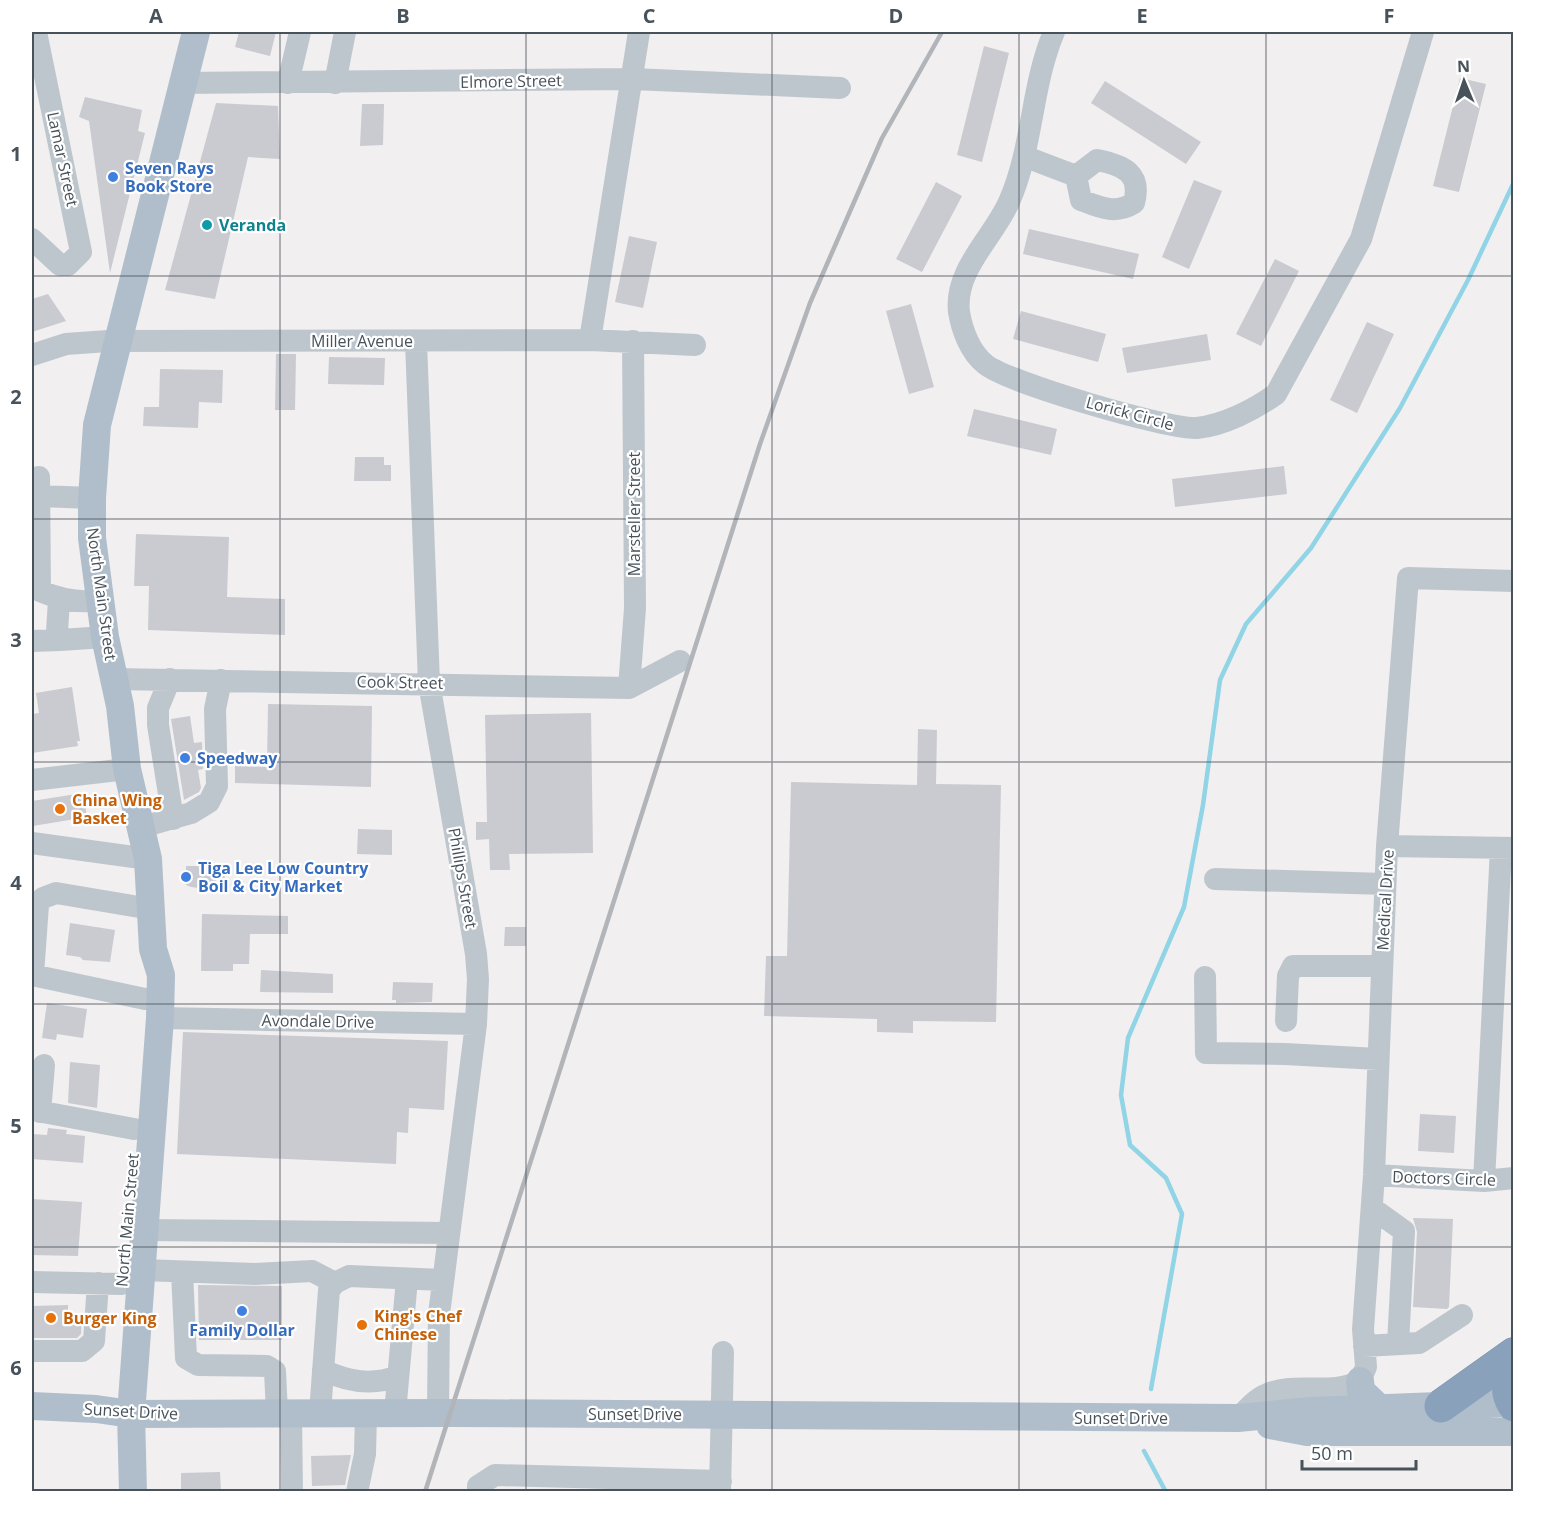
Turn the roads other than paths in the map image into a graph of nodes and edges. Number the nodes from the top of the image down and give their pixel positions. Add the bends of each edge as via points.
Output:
1 (36, 32) edge
2 (196, 32) edge
3 (300, 32) edge
4 (345, 32) edge
5 (639, 32) edge
6 (1054, 32) edge
7 (1423, 32) edge
8 (633, 79) junction
9 (182, 82) junction
10 (335, 82) junction
11 (288, 83) junction
12 (840, 88) dead end
13 (1026, 157) junction
14 (1076, 176) dead end
15 (39, 249) edge
16 (590, 340) junction
17 (120, 341) junction
18 (633, 341) junction
19 (416, 342) junction
20 (695, 345) dead end
21 (32, 355) edge
22 (92, 498) junction
23 (1514, 581) edge
24 (59, 599) junction
25 (100, 600) junction
26 (105, 637) junction
27 (60, 640) junction
28 (32, 641) edge
29 (680, 661) dead end
30 (114, 679) junction
31 (170, 679) junction
32 (221, 680) junction
33 (429, 683) junction
34 (628, 688) junction
35 (120, 706) junction
36 (158, 708) junction
37 (127, 769) junction
38 (32, 780) edge
39 (173, 819) junction
40 (142, 827) junction
41 (32, 843) edge
42 (1387, 846) junction
43 (1507, 848) edge
44 (148, 859) junction
45 (1215, 879) dead end
46 (1385, 884) junction
47 (152, 909) junction
48 (1382, 966) junction
49 (32, 975) edge
50 (1205, 977) dead end
51 (152, 1008) junction
52 (476, 1023) junction
53 (1285, 1036) junction
54 (1378, 1059) junction
55 (44, 1065) dead end
56 (36, 1111) edge
57 (134, 1129) junction
58 (1374, 1175) junction
59 (1514, 1178) edge
60 (1484, 1181) junction
61 (1372, 1208) junction
62 (145, 1230) junction
63 (449, 1233) junction
64 (182, 1272) junction
65 (120, 1279) junction
66 (407, 1279) junction
67 (443, 1281) junction
68 (32, 1282) edge
69 (335, 1282) junction
70 (1461, 1315) dead end
71 (1364, 1338) junction
72 (32, 1342) edge
73 (1398, 1344) junction
74 (32, 1351) edge
75 (82, 1351) junction
76 (723, 1352) dead end
77 (1514, 1354) edge
78 (323, 1370) junction
79 (398, 1376) junction
80 (1360, 1381) junction
81 (1513, 1403) edge
82 (32, 1406) edge
83 (1441, 1406) junction
84 (1379, 1408) junction
85 (124, 1413) junction
86 (284, 1413) junction
87 (320, 1413) junction
88 (366, 1413) junction
89 (395, 1413) junction
90 (438, 1413) junction
91 (723, 1415) junction
92 (1238, 1419) junction
93 (639, 1485) edge
94 (720, 1486) edge
95 (115, 1491) edge
96 (133, 1491) edge
97 (292, 1491) edge
98 (357, 1491) edge
99 (478, 1491) edge

1 - 15 street, Lamar Street via 81,252 68,265 60,265
2 - 9 main road, North Main Street
3 - 11 street
4 - 10 street
5 - 8 street
6 - 13 street, Lorick Circle via 1032,111
7 - 13 street, Lorick Circle via 1361,239 1276,394 1226,420 1197,428 1167,425 1013,379 985,364 967,340 959,311 961,284 1008,204
8 - 10 street, Elmore Street
8 - 12 street, Elmore Street
8 - 16 street
9 - 11 street, Elmore Street
9 - 17 main road, North Main Street
10 - 11 street, Elmore Street
13 - 14 street
16 - 18 street, Miller Avenue
16 - 19 street, Miller Avenue
17 - 19 street, Miller Avenue
17 - 21 street, Miller Avenue via 66,344
17 - 22 main road, North Main Street via 97,425
18 - 20 street, Miller Avenue
18 - 34 street, Marsteller Street via 635,608
19 - 33 street, Phillips Street
22 - 24 street via 39,486 40,591
22 - 25 main road, North Main Street via 92,538
23 - 42 street, Medical Drive via 1408,578
24 - 25 street
24 - 27 street
25 - 26 main road, North Main Street
26 - 27 street
26 - 30 main road, North Main Street
27 - 28 street
29 - 34 street, Cook Street
30 - 31 street, Cook Street
30 - 35 main road, North Main Street
31 - 32 street, Cook Street
31 - 36 street
32 - 33 street, Cook Street
32 - 39 street via 216,709 217,786 209,802
33 - 34 street, Cook Street
33 - 52 street, Phillips Street via 476,954
35 - 36 street
35 - 37 main road, North Main Street
36 - 39 street
37 - 38 street
37 - 40 main road, North Main Street
39 - 40 street
40 - 44 main road, North Main Street
41 - 44 street
42 - 43 street
42 - 46 street, Medical Drive
43 - 60 street
44 - 47 main road, North Main Street
45 - 46 street
46 - 48 street, Medical Drive
47 - 49 street via 56,893 43,898 38,904
47 - 51 main road, North Main Street via 153,949 146,971
48 - 53 street via 1299,964 1290,969
48 - 54 street, Medical Drive
49 - 51 street, Avondale Drive
50 - 53 street via 1206,1053
51 - 52 street, Avondale Drive
51 - 57 main road, North Main Street
51 - 62 main road, North Main Street
52 - 63 street, Phillips Street
53 - 54 street
54 - 58 street, Medical Drive
55 - 56 street
56 - 57 street
57 - 65 main road, North Main Street
58 - 60 street, Doctors Circle
58 - 61 street, Medical Drive
59 - 60 street, Doctors Circle
61 - 71 street, Medical Drive
61 - 73 street via 1404,1231
62 - 63 street
62 - 65 main road, North Main Street
63 - 67 street, Phillips Street
64 - 65 street
64 - 69 street via 312,1271
64 - 86 street via 186,1358 198,1365 267,1366 275,1371
65 - 68 street
65 - 75 street via 94,1341
65 - 85 main road, North Main Street via 115,1371
66 - 67 street
66 - 69 street via 349,1276
66 - 79 street
67 - 90 street, Phillips Street
69 - 78 street via 329,1290
70 - 73 street via 1419,1343
71 - 73 street
71 - 80 street, Medical Drive via 1366,1366
71 - 92 street, Medical Drive via 1347,1375 1263,1381 1249,1389
72 - 75 street via 73,1343
74 - 75 street
76 - 91 street
77 - 83 highway
78 - 79 street via 339,1378 367,1382 385,1382
78 - 87 street
79 - 89 street
80 - 84 main road via 1361,1391
80 - 92 street via 1345,1389 1283,1389 1261,1396
81 - 83 main road, Sunset Drive
81 - 92 main road, Sunset Drive via 1307,1432
82 - 85 main road, Sunset Drive
83 - 84 main road, Sunset Drive
84 - 92 main road, Sunset Drive
85 - 86 main road, Sunset Drive
85 - 95 main road, North Main Street via 113,1478
85 - 96 main road
86 - 87 main road, Sunset Drive
86 - 97 street
87 - 88 main road, Sunset Drive
88 - 89 main road, Sunset Drive
88 - 98 street via 365,1454
89 - 90 main road, Sunset Drive
90 - 91 main road, Sunset Drive
91 - 92 main road, Sunset Drive
91 - 94 street
93 - 94 street
93 - 99 street via 495,1475 478,1486

